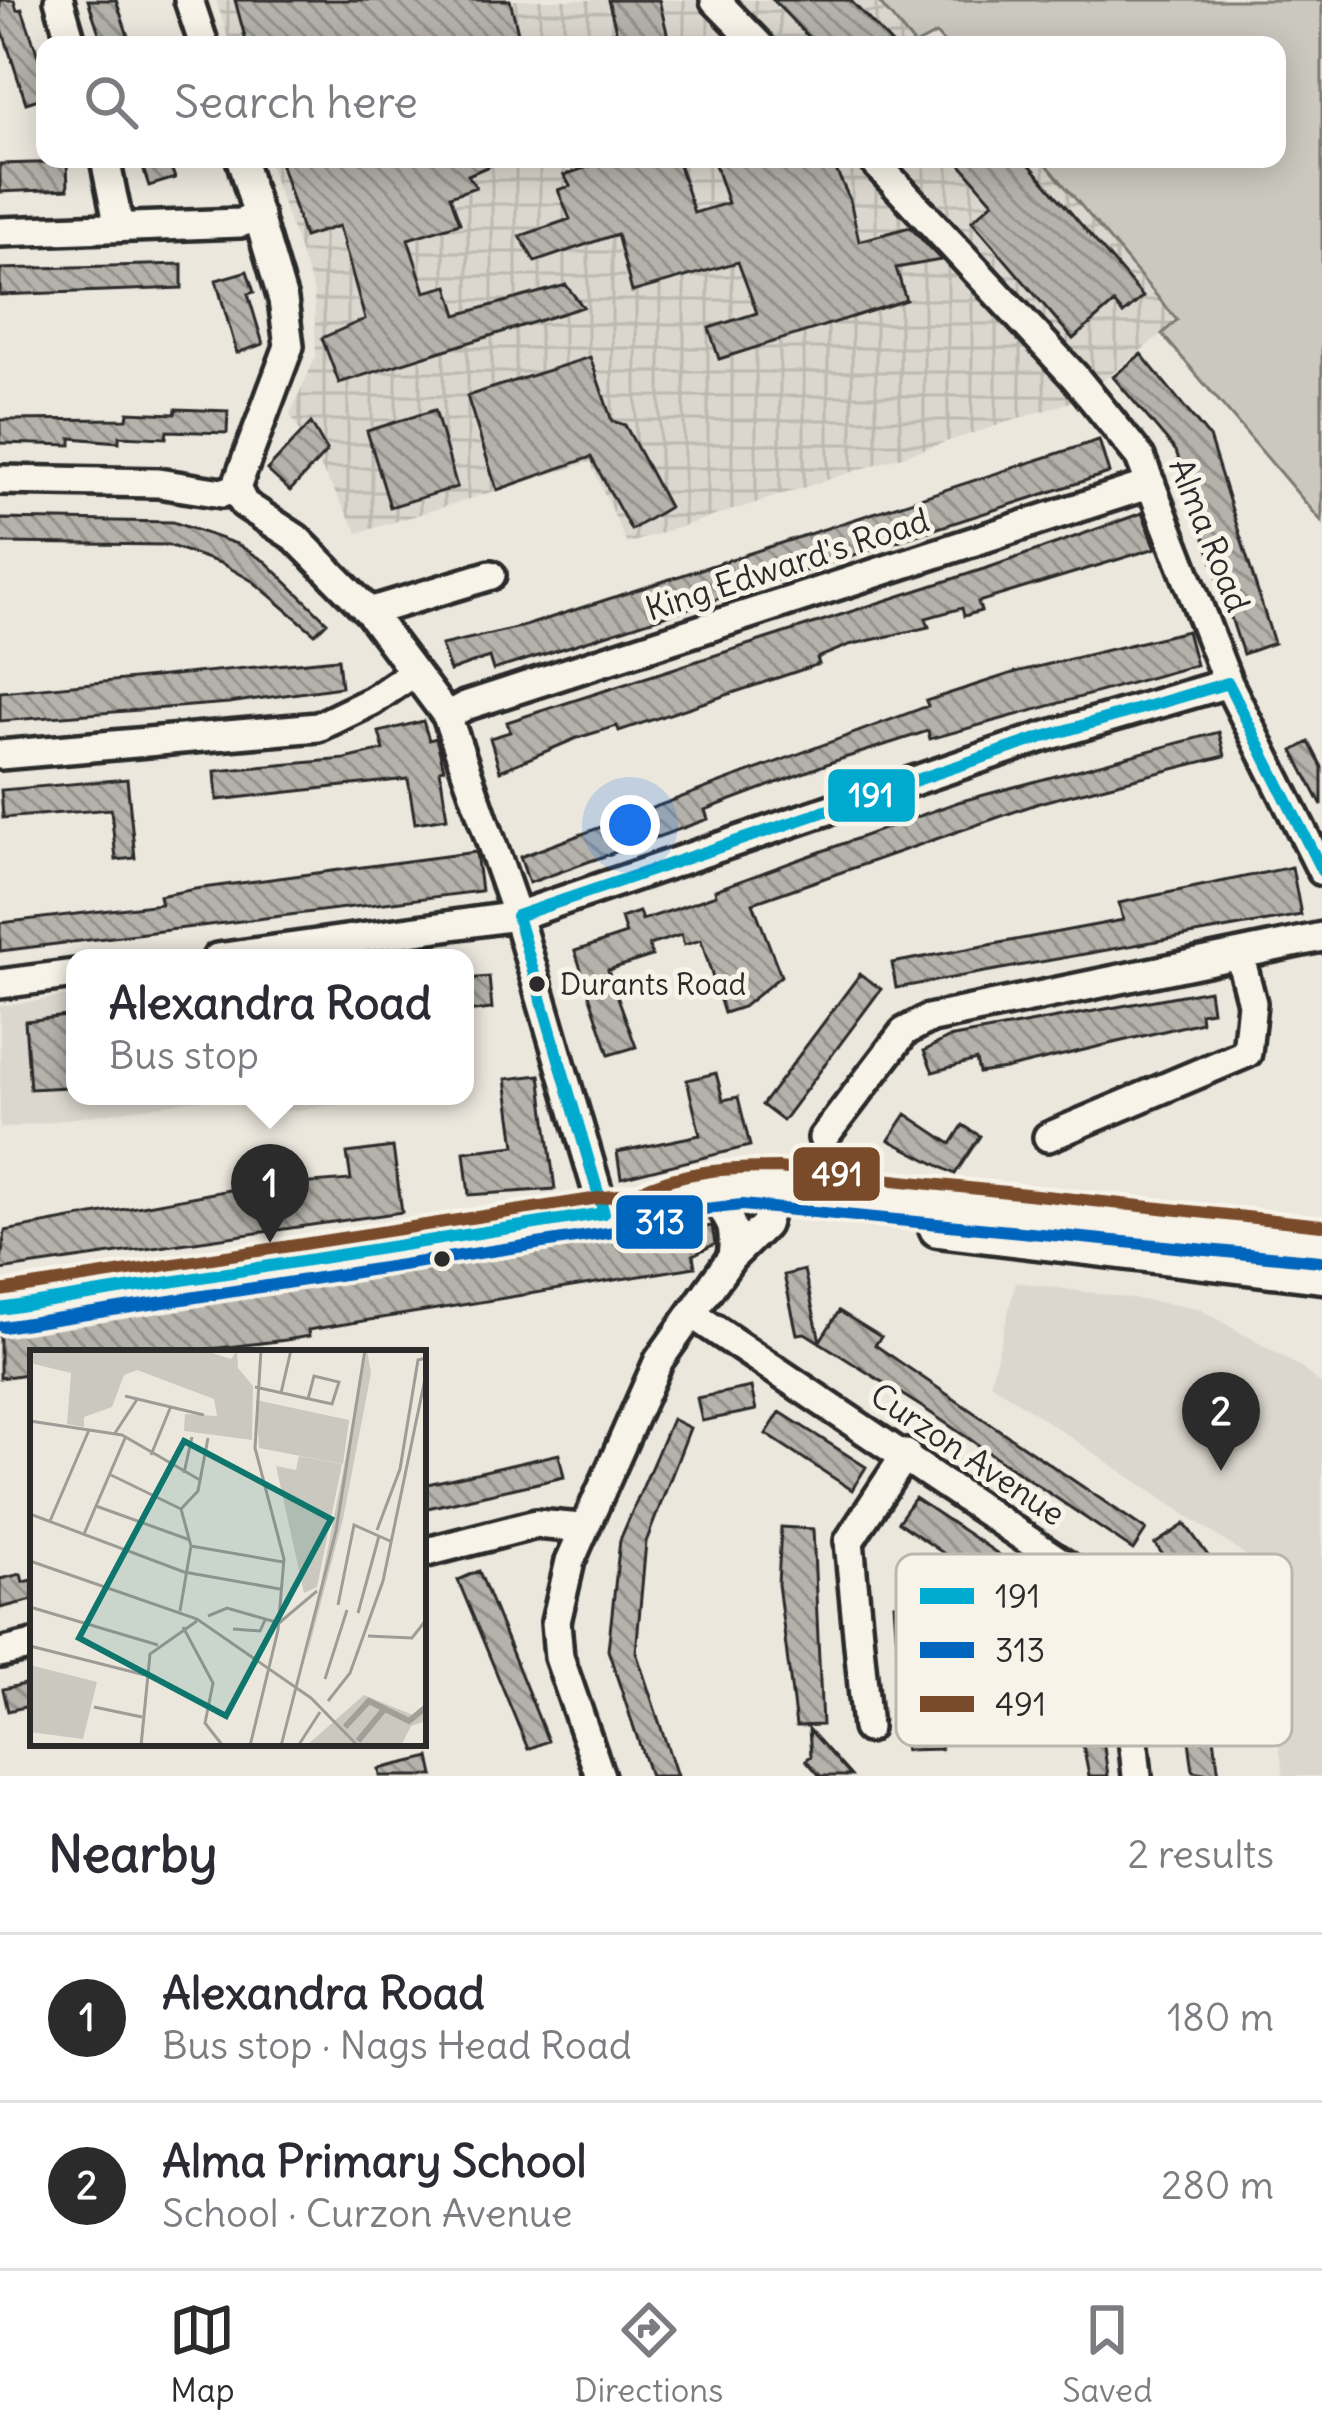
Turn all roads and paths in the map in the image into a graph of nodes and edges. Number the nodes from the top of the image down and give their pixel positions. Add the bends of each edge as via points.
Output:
1 (59, 0) edge
2 (189, 0) edge
3 (715, 0) edge
4 (69, 36) edge
5 (201, 36) edge
6 (750, 36) edge
7 (107, 168) edge
8 (244, 168) edge
9 (880, 168) edge
10 (260, 216) junction
11 (119, 227) junction
12 (0, 232) edge
13 (0, 480) edge
14 (1151, 484) junction
15 (236, 488) junction
16 (491, 575) dead end
17 (369, 612) junction
18 (413, 673) junction
19 (1228, 683) junction
20 (447, 716) junction
21 (0, 755) edge
22 (1322, 871) edge
23 (517, 916) junction
24 (1322, 937) edge
25 (281, 949) edge
26 (1240, 957) junction
27 (66, 975) edge
28 (0, 984) edge
29 (1048, 1137) dead end
30 (824, 1138) dead end
31 (721, 1196) junction
32 (770, 1208) junction
33 (604, 1213) junction
34 (1322, 1243) edge
35 (732, 1257) junction
36 (1322, 1274) edge
37 (0, 1309) edge
38 (692, 1314) junction
39 (906, 1454) junction
40 (581, 1528) junction
41 (426, 1551) edge
42 (1050, 1554) edge
43 (30, 1646) edge
44 (0, 1653) edge
45 (867, 1728) dead end
46 (1134, 1746) edge
47 (600, 1776) edge
48 (1137, 1776) edge

1 - 4 street
2 - 5 street
3 - 6 street
7 - 11 street
8 - 10 street
9 - 14 street, Alma Road via 1088,392 1140,457
10 - 11 street
10 - 15 street via 289,346
11 - 12 street
13 - 15 street
14 - 19 street, Alma Road
14 - 20 street, King Edward's Road
15 - 17 street via 244,504 296,538
16 - 17 street
17 - 18 street
18 - 20 street
18 - 21 street via 318,727
19 - 22 street, Alma Road
19 - 23 street via 1018,745
20 - 23 street
23 - 25 street
23 - 33 street
24 - 26 street
26 - 29 street via 1252,1003 1247,1053
26 - 30 street via 928,1019 904,1032
27 - 28 street
31 - 32 main road via 768,1195
31 - 33 main road via 669,1195 643,1209
31 - 34 main road via 776,1186
31 - 35 street via 735,1237
32 - 35 street via 765,1225
32 - 36 main road
33 - 37 main road
35 - 38 street
38 - 39 street, Curzon Avenue
38 - 40 street via 650,1376
39 - 42 street, Curzon Avenue
39 - 45 street via 849,1541
40 - 41 street via 536,1524
40 - 47 street via 556,1622 566,1689
43 - 44 street
46 - 48 street, Curzon Avenue

